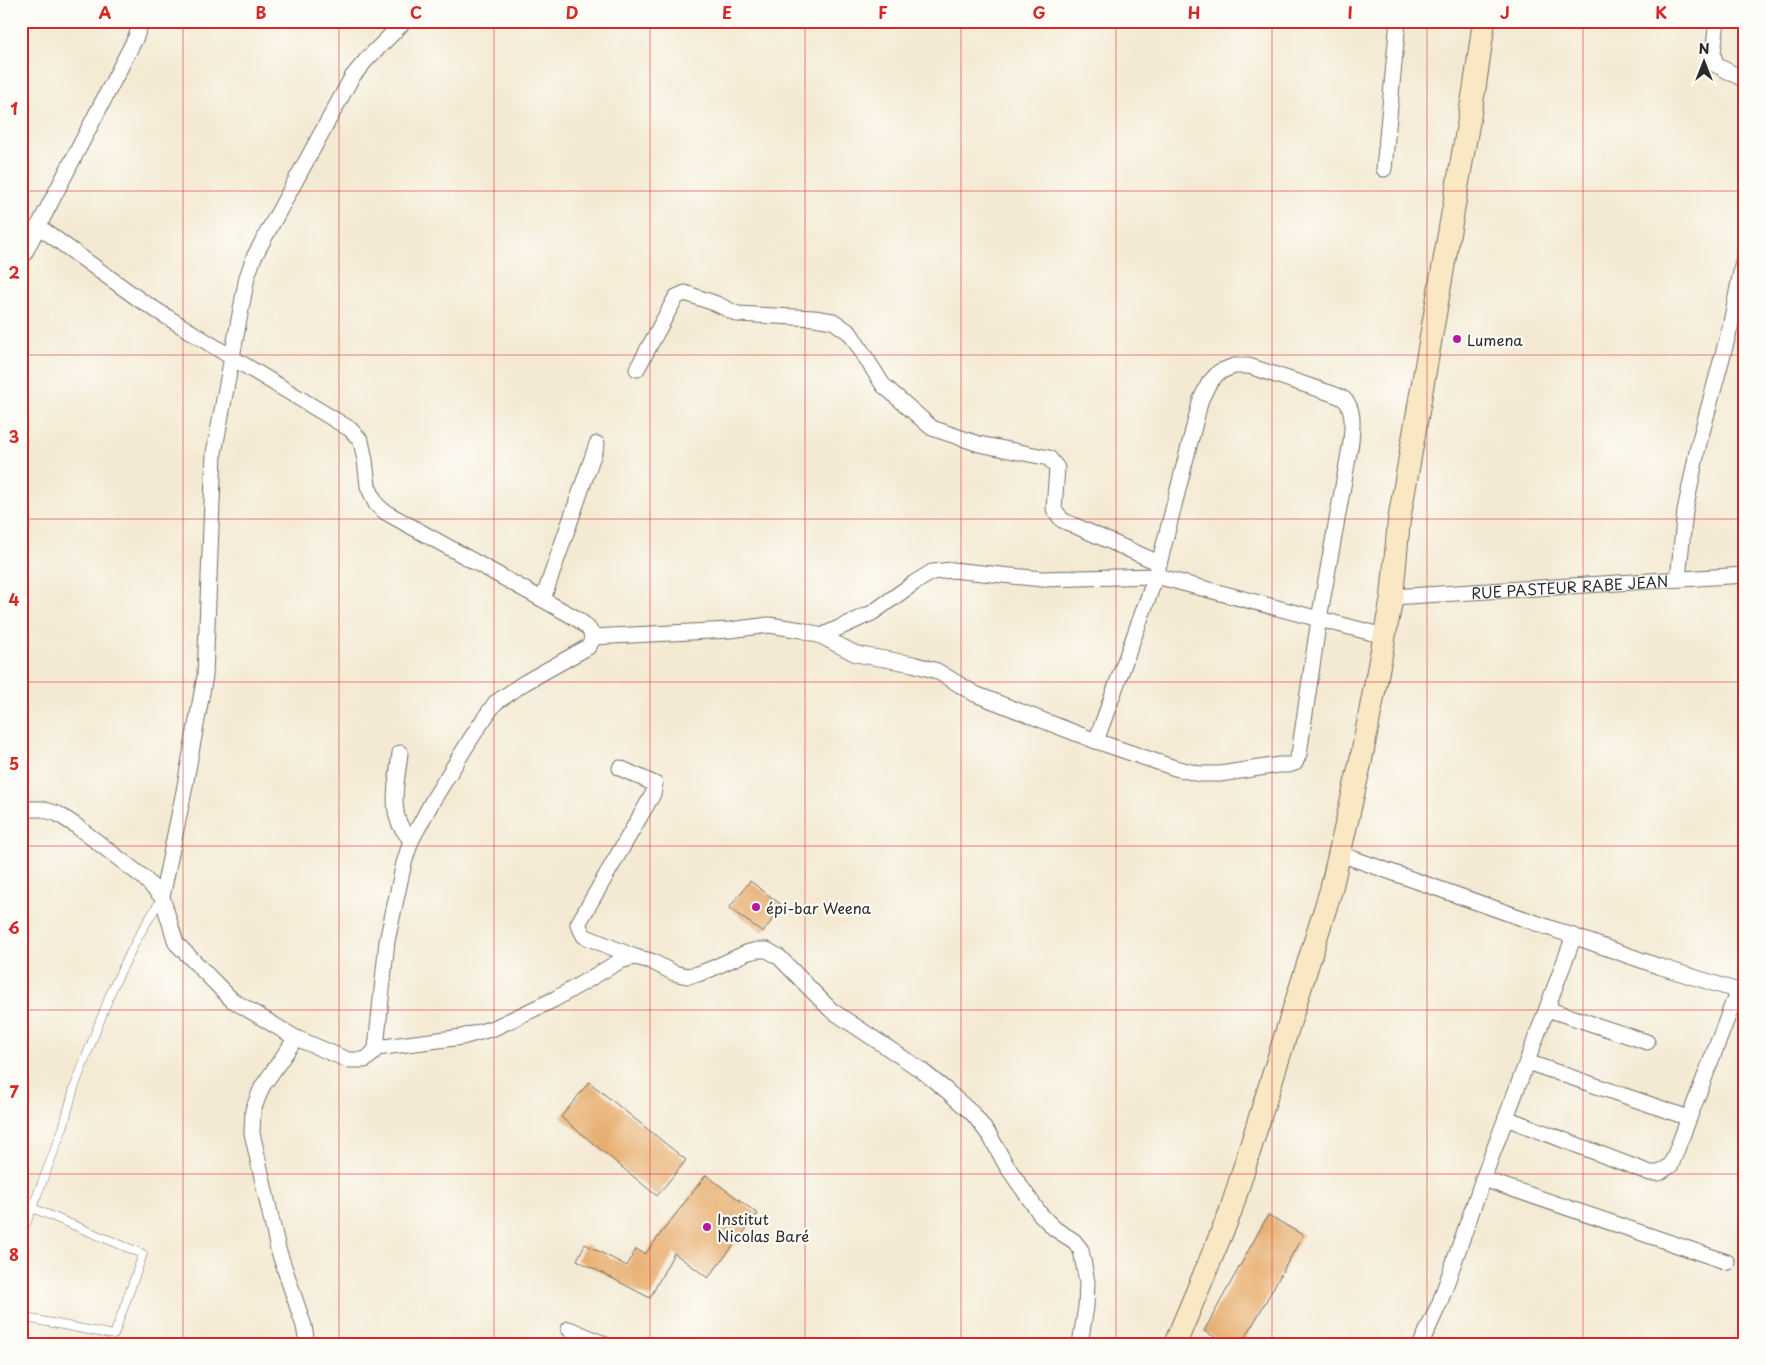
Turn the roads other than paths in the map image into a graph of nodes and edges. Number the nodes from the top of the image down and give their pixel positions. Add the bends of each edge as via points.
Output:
1 (142, 21) edge
2 (405, 21) edge
3 (1398, 21) edge
4 (1484, 21) edge
5 (1717, 21) edge
6 (1745, 80) edge
7 (1384, 169) dead end
8 (38, 226) junction
9 (1745, 251) edge
10 (21, 260) edge
11 (231, 357) junction
12 (637, 369) dead end
13 (597, 444) dead end
14 (1158, 570) junction
15 (1745, 575) edge
16 (1678, 579) junction
17 (1392, 597) junction
18 (543, 599) junction
19 (1319, 619) junction
20 (821, 636) junction
21 (1384, 636) junction
22 (592, 637) junction
23 (1096, 741) junction
24 (400, 753) dead end
25 (620, 768) dead end
26 (21, 809) edge
27 (412, 841) junction
28 (1340, 854) junction
29 (162, 897) junction
30 (1574, 936) junction
31 (635, 957) junction
32 (1741, 992) edge
33 (1547, 1009) junction
34 (296, 1038) junction
35 (1647, 1042) dead end
36 (376, 1048) junction
37 (1527, 1062) junction
38 (1506, 1118) junction
39 (1689, 1118) junction
40 (1483, 1179) junction
41 (32, 1208) junction
42 (26, 1224) dead end
43 (1727, 1262) dead end
44 (21, 1317) edge
45 (569, 1329) dead end
46 (1181, 1342) edge
47 (307, 1344) edge
48 (604, 1344) edge
49 (1080, 1344) edge
50 (1421, 1344) edge

1 - 8 street
2 - 11 street via 352,77 254,257
3 - 7 street
4 - 17 main road via 1399,520
5 - 6 street via 1713,54 1716,64
8 - 10 street
8 - 11 street via 140,300
9 - 16 street via 1730,328 1698,447 1685,511
11 - 18 street via 350,429 361,441 368,486 376,504 386,512
11 - 29 street via 214,453 205,676
12 - 14 street via 676,297 685,293 737,314 833,321 850,333 883,385 932,428 979,444 1049,458 1057,468 1054,509 1062,520
13 - 18 street
14 - 19 street
14 - 19 street via 1201,399 1219,372 1234,366 1249,366 1333,394 1344,399 1350,410 1351,442
14 - 20 street via 1042,579 952,570 932,572 872,613
14 - 23 street
15 - 16 street, RUE PASTEUR RABE JEAN
16 - 17 street, RUE PASTEUR RABE JEAN
17 - 21 main road
18 - 22 street via 582,622
19 - 21 street
19 - 23 street via 1295,763 1200,774
20 - 22 street via 769,625
20 - 23 street via 856,654 937,671 975,694
21 - 28 main road
22 - 27 street via 588,647 495,703
24 - 27 street via 397,815
25 - 31 street via 655,784 653,794 578,924 584,936
26 - 29 street via 42,808 76,825 144,877
27 - 36 street via 386,941
28 - 30 street
28 - 46 main road via 1230,1213
29 - 34 street via 176,943 232,1000
29 - 41 lane via 113,987
30 - 32 street
30 - 33 street
31 - 36 street via 620,961 555,999 494,1028 462,1037
31 - 49 street via 687,976 705,972 746,953 767,950 779,957 831,1010 946,1090 973,1114 1040,1214 1081,1250 1087,1282
32 - 39 street
33 - 35 street
33 - 37 street
34 - 36 street via 348,1060 365,1060
34 - 47 street via 262,1087 253,1110 252,1133 278,1249
37 - 38 street
37 - 39 street
38 - 39 street via 1650,1173 1659,1173 1671,1165
38 - 40 street
40 - 43 street
40 - 50 street via 1440,1302
41 - 42 lane
41 - 44 lane via 144,1254 114,1335
45 - 48 street

